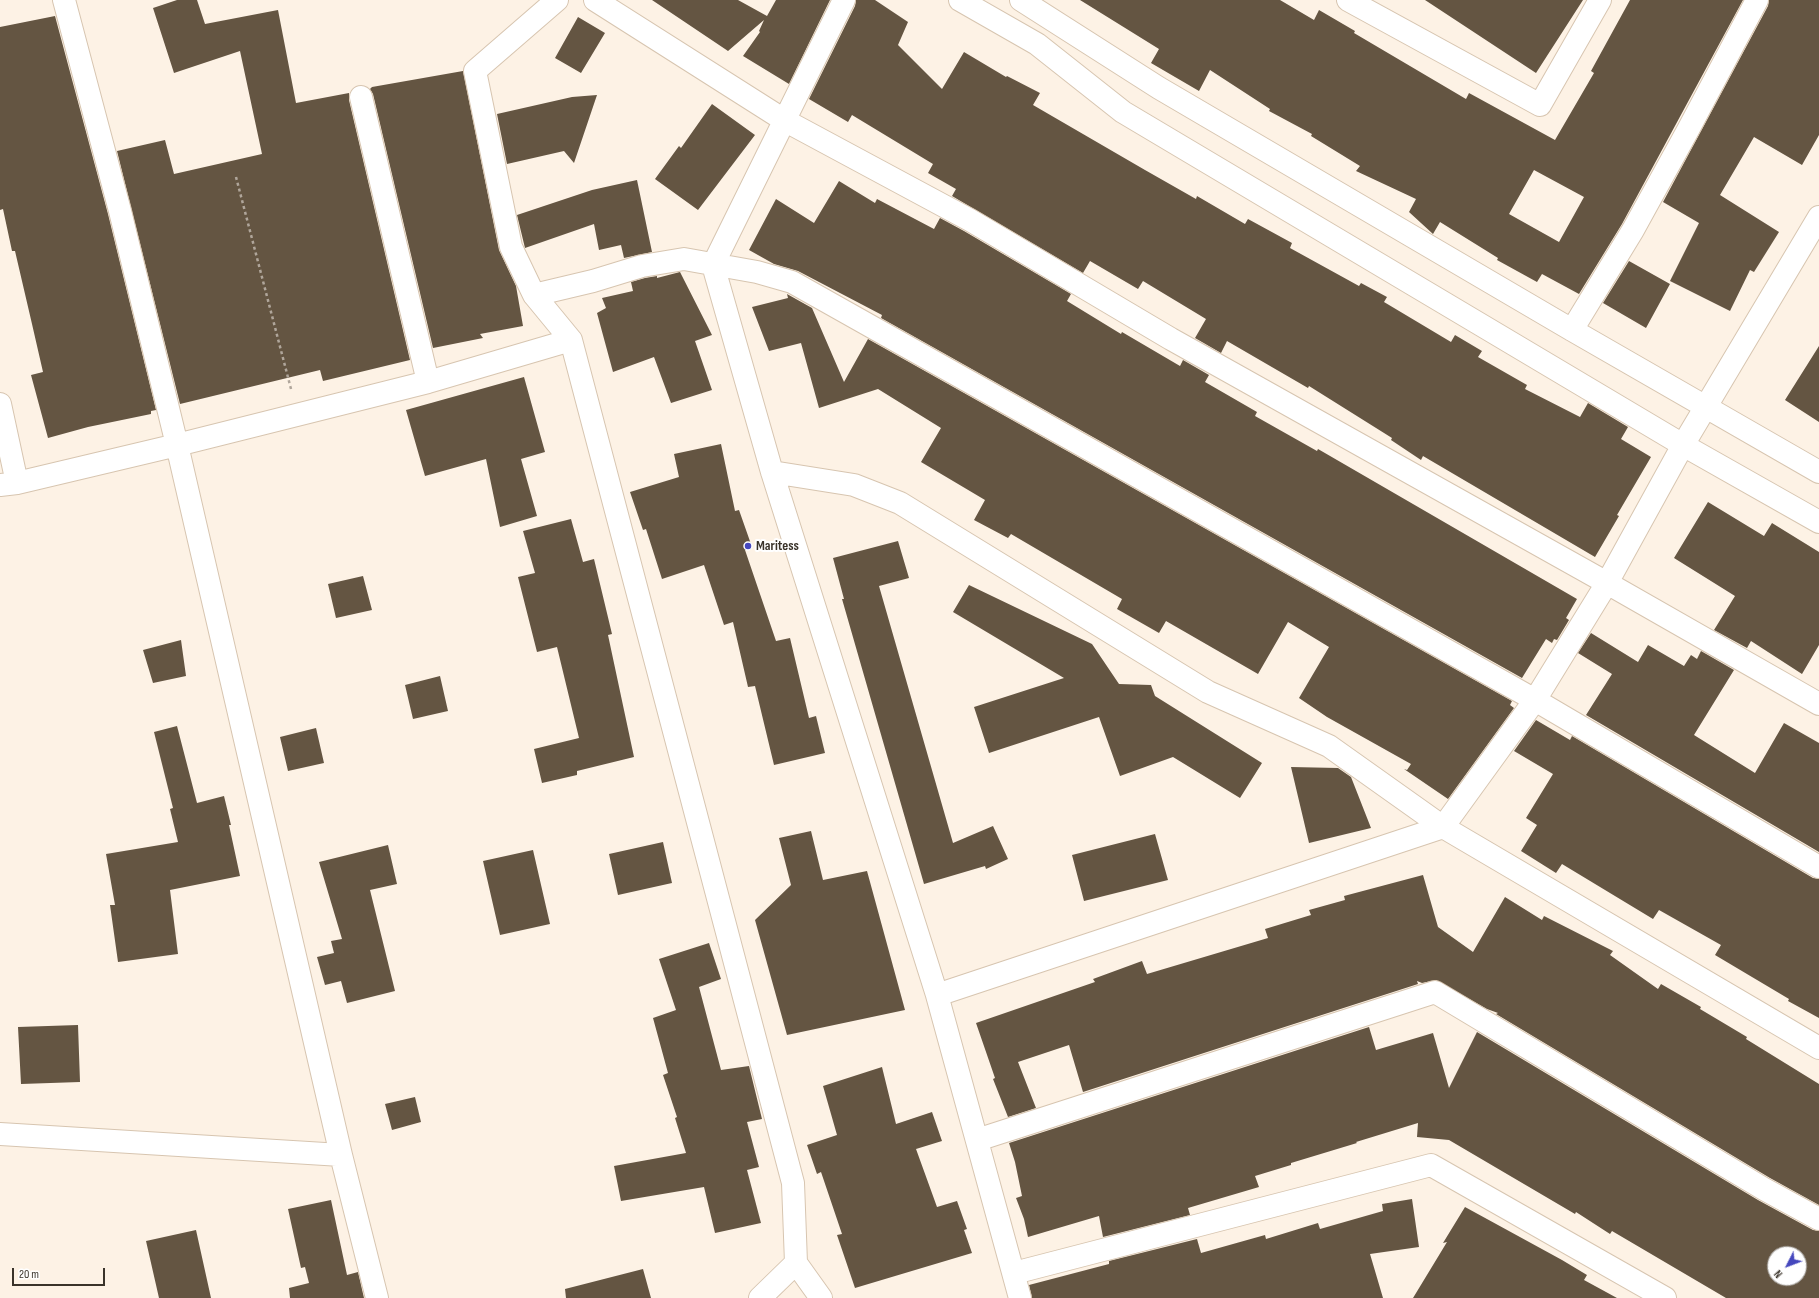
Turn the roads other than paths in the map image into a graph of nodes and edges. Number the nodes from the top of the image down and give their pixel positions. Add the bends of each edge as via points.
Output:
1 (64, 0) edge
2 (557, 0) edge
3 (596, 0) edge
4 (844, 0) edge
5 (960, 0) edge
6 (1021, 0) edge
7 (1348, 0) edge
8 (1600, 0) edge
9 (1756, 0) edge
10 (361, 97) dead end
11 (784, 120) junction
12 (1819, 217) edge
13 (713, 265) junction
14 (534, 295) junction
15 (1572, 330) junction
16 (571, 340) junction
17 (428, 382) junction
18 (0, 404) edge
19 (1707, 407) junction
20 (177, 444) junction
21 (1683, 445) junction
22 (772, 472) junction
23 (1819, 472) edge
24 (8, 484) edge
25 (1819, 522) edge
26 (1607, 582) junction
27 (1535, 700) junction
28 (1819, 704) edge
29 (1443, 827) junction
30 (1819, 867) edge
31 (937, 995) junction
32 (1819, 1048) edge
33 (0, 1134) edge
34 (977, 1140) junction
35 (341, 1155) junction
36 (1819, 1219) edge
37 (796, 1263) junction
38 (1014, 1273) junction
39 (377, 1298) edge
40 (760, 1298) edge
41 (821, 1298) edge
42 (1020, 1298) edge
43 (1664, 1298) edge

1 - 20 street via 122,218
2 - 14 street via 475,71 511,247
3 - 11 street
4 - 11 street
5 - 21 street via 1037,44 1123,112
6 - 15 street via 1159,88
7 - 8 street via 1540,105
9 - 15 street via 1633,230
10 - 17 street
11 - 13 street
11 - 26 street via 970,220 1171,339
12 - 19 street
13 - 14 street via 684,259 642,266
13 - 22 street
13 - 27 street via 757,272 792,282
14 - 16 street
15 - 19 street
16 - 17 street
16 - 37 street via 793,1183
17 - 20 street
18 - 24 street
19 - 21 street
19 - 23 street
20 - 24 street
20 - 35 street
21 - 25 street
21 - 26 street
22 - 29 street via 854,485 900,503 1208,692 1329,746
22 - 31 street
26 - 27 street
26 - 28 street
27 - 29 street
27 - 30 street
29 - 31 street
29 - 32 street
31 - 34 street
33 - 35 street
34 - 36 street via 1435,992 1764,1189
34 - 38 street
35 - 39 street
37 - 40 street
37 - 41 street
38 - 42 street
38 - 43 street via 1431,1165

